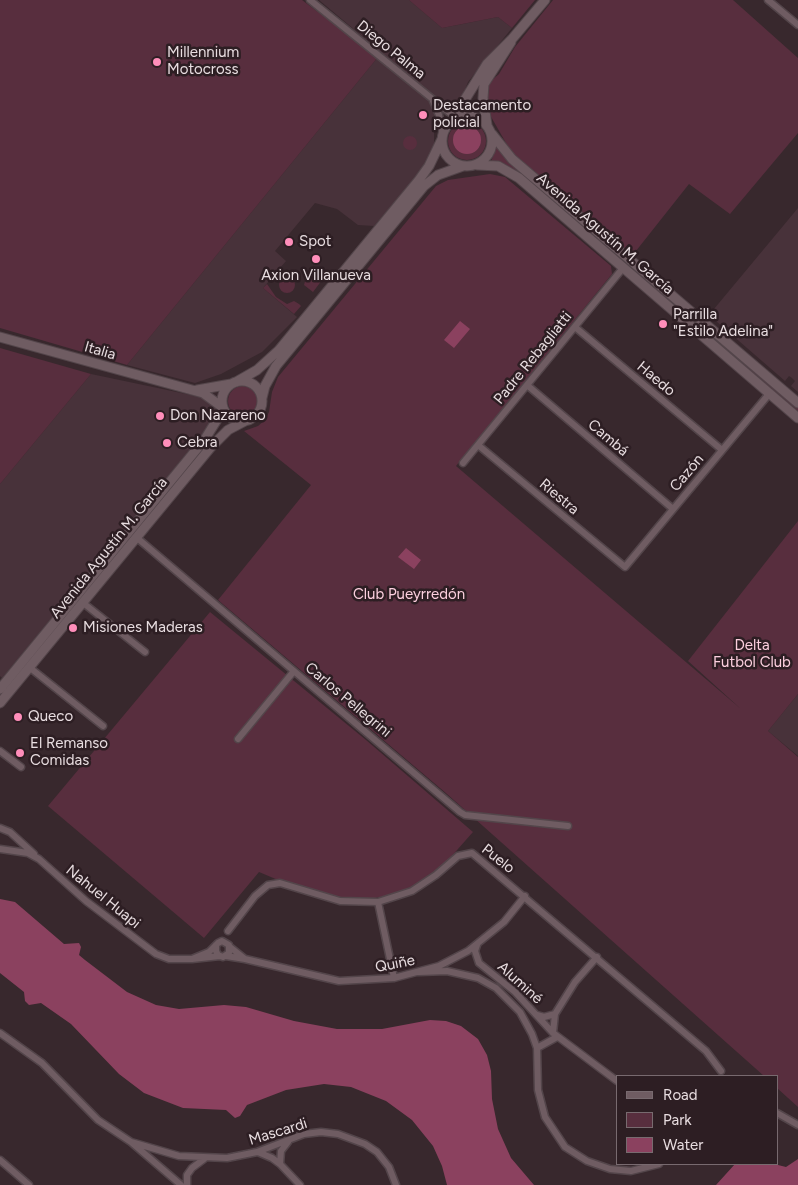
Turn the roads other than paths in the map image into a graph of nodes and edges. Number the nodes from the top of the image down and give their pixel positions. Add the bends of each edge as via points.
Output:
1 (310, 0) edge
2 (545, 0) edge
3 (768, 0) edge
4 (798, 25) edge
5 (512, 39) junction
6 (433, 100) junction
7 (457, 118) junction
8 (487, 125) junction
9 (492, 134) junction
10 (442, 137) junction
11 (477, 165) junction
12 (463, 166) junction
13 (623, 268) junction
14 (575, 327) junction
15 (0, 337) edge
16 (233, 383) junction
17 (527, 385) junction
18 (192, 391) junction
19 (769, 394) junction
20 (262, 398) junction
21 (798, 403) edge
22 (223, 408) junction
23 (798, 418) edge
24 (247, 420) junction
25 (478, 445) junction
26 (722, 450) junction
27 (463, 463) dead end
28 (673, 509) junction
29 (136, 538) junction
30 (625, 567) joint
31 (82, 602) junction
32 (145, 652) dead end
33 (29, 667) junction
34 (294, 672) junction
35 (0, 689) edge
36 (0, 703) edge
37 (103, 726) dead end
38 (238, 739) dead end
39 (0, 751) edge
40 (21, 767) dead end
41 (568, 826) dead end
42 (0, 828) edge
43 (0, 849) edge
44 (39, 859) junction
45 (524, 896) junction
46 (378, 902) junction
47 (228, 931) junction
48 (218, 943) junction
49 (478, 944) junction
50 (230, 946) junction
51 (460, 955) junction
52 (223, 956) junction
53 (597, 957) junction
54 (192, 959) junction
55 (245, 959) junction
56 (453, 960) junction
57 (479, 963) junction
58 (419, 972) junction
59 (458, 972) junction
60 (394, 978) junction
61 (555, 1014) junction
62 (536, 1015) junction
63 (0, 1033) edge
64 (555, 1035) junction
65 (537, 1048) junction
66 (722, 1075) edge
67 (616, 1080) edge
68 (778, 1114) edge
69 (798, 1125) edge
70 (290, 1140) junction
71 (131, 1142) junction
72 (257, 1152) junction
73 (170, 1154) junction
74 (186, 1157) junction
75 (204, 1159) junction
76 (0, 1160) edge
77 (280, 1164) junction
78 (655, 1165) edge
79 (162, 1168) junction
80 (192, 1168) junction
81 (187, 1175) junction
82 (174, 1178) junction
83 (29, 1185) edge
84 (181, 1185) edge
85 (187, 1185) edge
86 (300, 1185) edge
87 (396, 1185) edge

1 - 6 street, Diego Palma
2 - 5 main road
3 - 4 street
5 - 7 main road via 487,64
5 - 8 main road via 484,84
6 - 7 street, Diego Palma
6 - 10 street
7 - 8 main road via 477,117
7 - 10 main road via 448,124
8 - 9 main road
9 - 11 main road via 492,149
9 - 21 main road, Avenida Agustín M. García via 512,159
10 - 12 main road via 445,154
10 - 16 main road via 419,180 279,350 257,370
11 - 12 main road
11 - 13 main road, Avenida Agustín M. García via 498,166 509,171
12 - 20 main road via 438,175 424,186 276,366
13 - 14 street, Padre Rebagliatti
13 - 19 main road, Avenida Agustín M. García
14 - 17 street, Padre Rebagliatti
14 - 26 street, Haedo
15 - 18 main road, Italia
16 - 18 main road, Italia
16 - 20 main road via 254,385
16 - 22 main road via 223,394
17 - 25 street, Padre Rebagliatti
17 - 28 street, Cambá
18 - 22 main road, Italia via 208,395
19 - 23 main road, Avenida Agustín M. García
19 - 26 street, Cazón
20 - 24 main road via 258,413
22 - 24 main road via 234,420
22 - 35 main road, Avenida Agustín M. García via 205,440
24 - 29 main road, Avenida Agustín M. García via 219,437
25 - 27 street, Padre Rebagliatti
25 - 30 street, Riestra
26 - 28 street, Cazón
28 - 30 street, Cazón
29 - 31 main road, Avenida Agustín M. García
29 - 34 street, Carlos Pellegrini
31 - 32 street
31 - 33 main road, Avenida Agustín M. García
33 - 36 main road, Avenida Agustín M. García
33 - 37 street
34 - 38 street
34 - 41 street, Carlos Pellegrini via 465,815
39 - 40 street
42 - 44 street via 10,832
43 - 44 street, Nahuel Huapi via 28,853
44 - 54 street, Nahuel Huapi via 86,901 156,954 169,959
45 - 46 street, Puelo via 477,856 467,852 412,891
45 - 49 street, Quiñe via 504,922
45 - 53 street, Puelo
46 - 47 street, Puelo via 340,901 274,883 262,888
46 - 60 street
47 - 48 street, Puelo
47 - 50 street
48 - 50 street via 226,942
48 - 52 street via 216,952
48 - 54 street
49 - 51 street, Quiñe
49 - 57 street, Aluminé via 475,951
50 - 52 street via 230,952
50 - 55 street
51 - 56 street, Quiñe
51 - 57 street
52 - 54 street, Nahuel Huapi
52 - 55 street, Quiñe
53 - 61 street via 574,982
53 - 66 street, Puelo via 706,1051
55 - 60 street, Quiñe via 332,980
56 - 58 street, Quiñe
56 - 59 street via 452,966
57 - 62 street, Aluminé via 515,992
58 - 59 street
58 - 60 street, Quiñe
59 - 65 street via 485,981 509,1000 526,1021
61 - 62 street
61 - 64 street
62 - 64 street, Aluminé
63 - 71 street via 42,1063 98,1120
64 - 65 street
64 - 67 street, Aluminé
65 - 78 street via 541,1106 550,1128 565,1147 587,1161 610,1169 630,1171
68 - 69 street
70 - 72 street, Mascardi
70 - 77 street via 281,1151
70 - 87 street, Mascardi via 313,1132 348,1136 377,1152 389,1167
71 - 73 street
71 - 79 street
72 - 75 street, Mascardi
72 - 77 street
73 - 74 street
73 - 79 street via 163,1161
74 - 75 street, Mascardi
74 - 80 street
75 - 80 street
76 - 83 street
77 - 86 street
79 - 82 street
80 - 81 street
81 - 82 street via 183,1179
81 - 85 street
82 - 84 street

